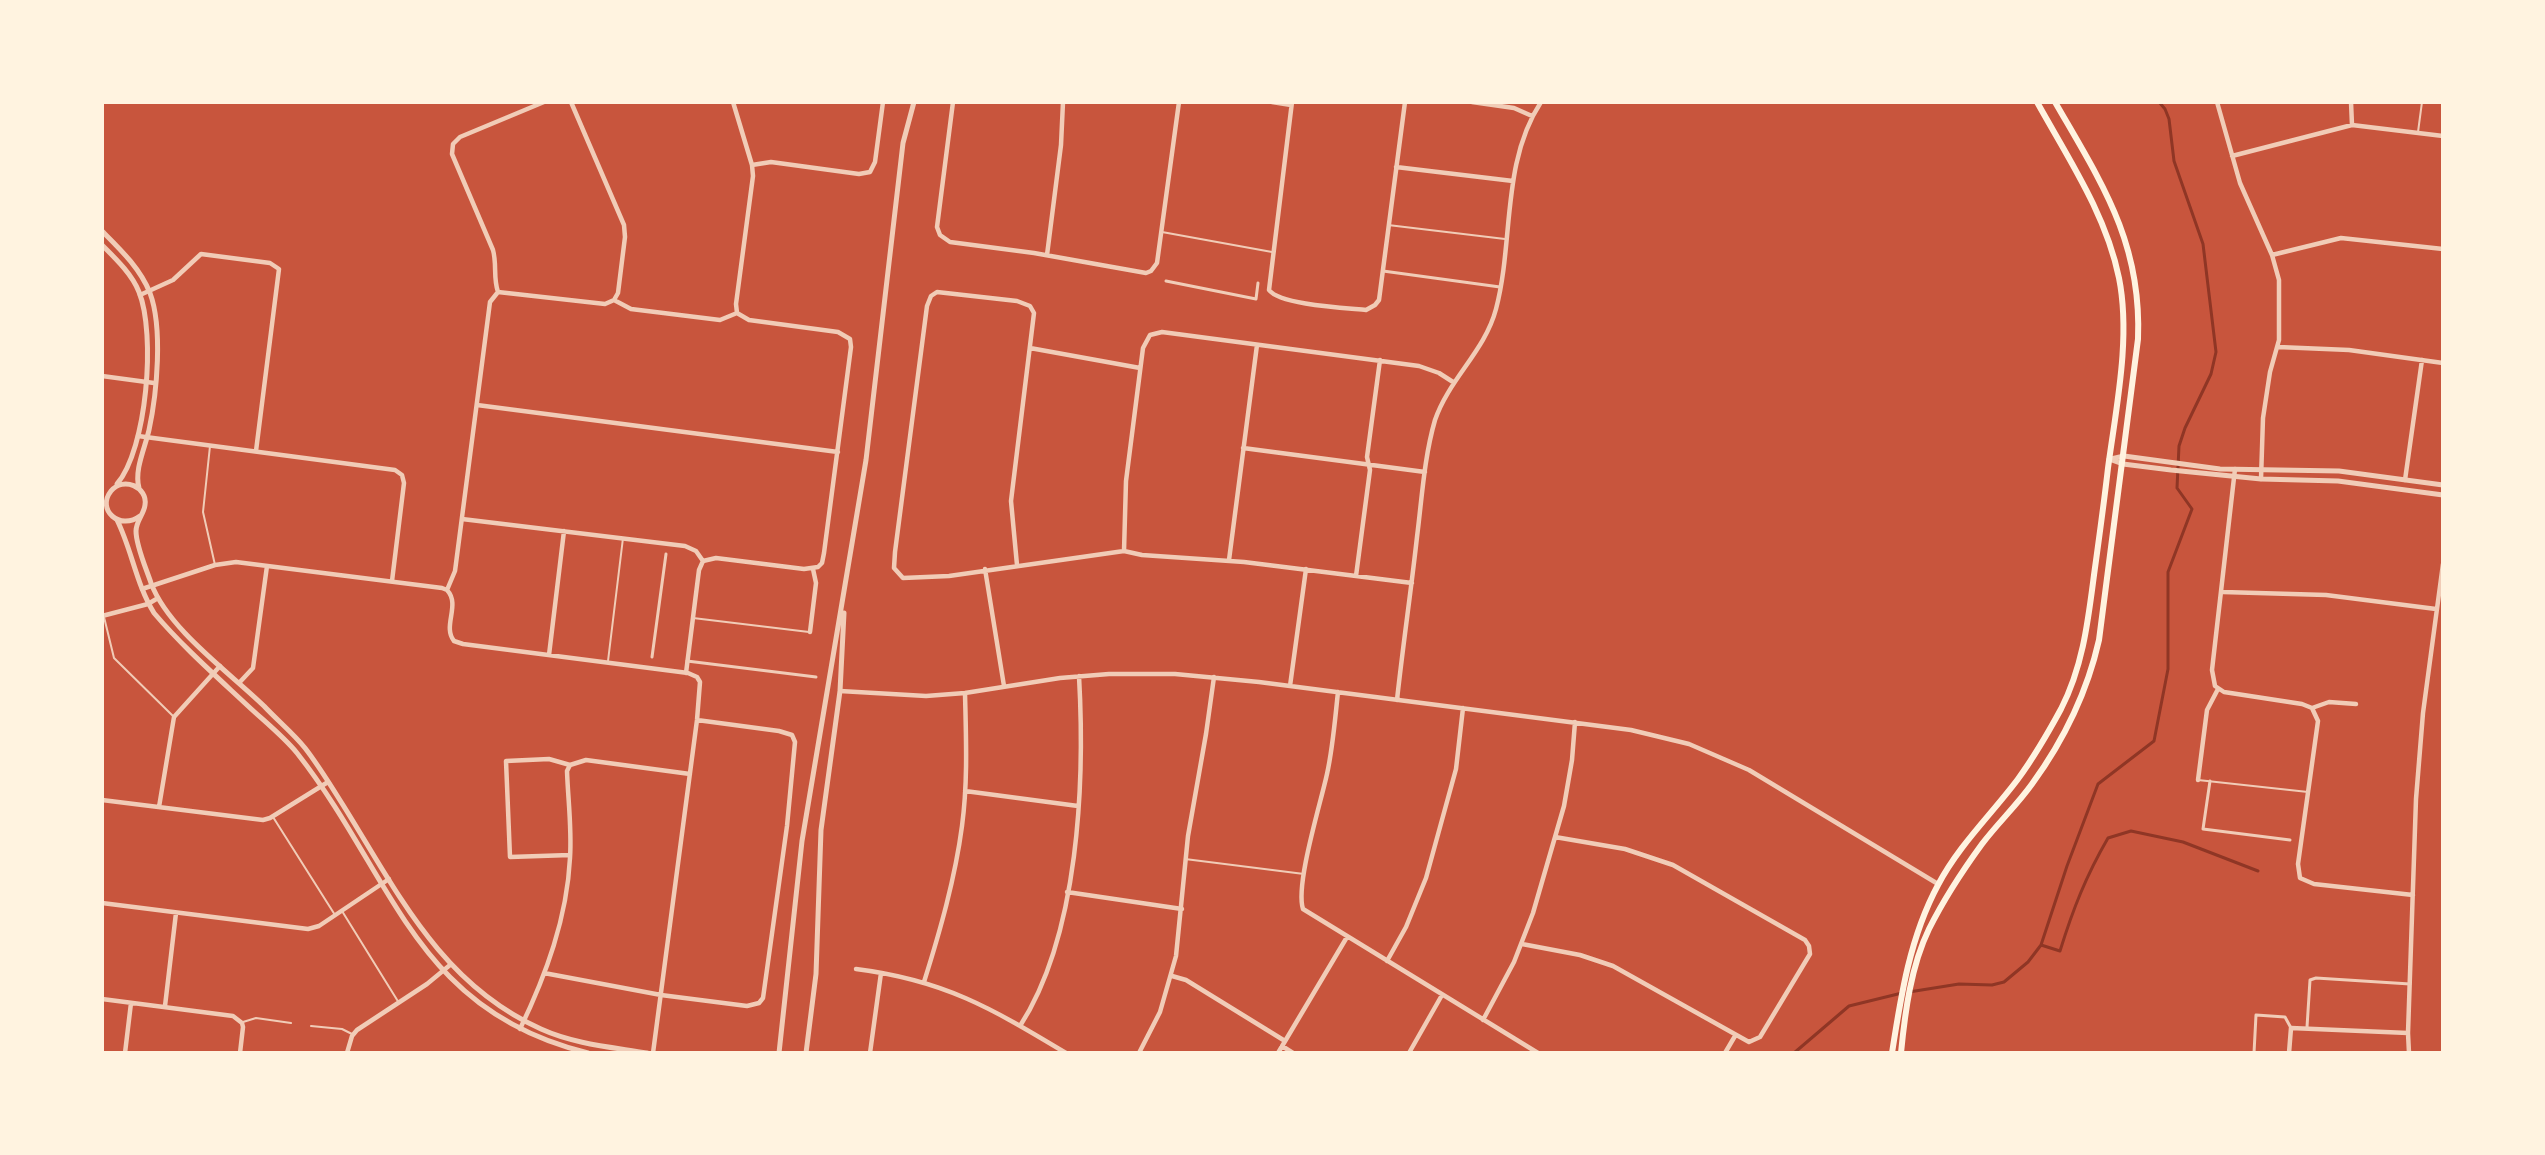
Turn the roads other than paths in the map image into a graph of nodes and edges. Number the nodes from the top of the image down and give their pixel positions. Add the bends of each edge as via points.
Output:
1 (544, 102) edge
2 (572, 102) edge
3 (733, 102) edge
4 (883, 102) edge
5 (914, 102) edge
6 (953, 102) edge
7 (1063, 102) edge
8 (1179, 102) edge
9 (1272, 102) edge
10 (1405, 102) edge
11 (1472, 102) edge
12 (1541, 102) edge
13 (2037, 102) edge
14 (2055, 102) edge
15 (2217, 102) edge
16 (2351, 102) edge
17 (2422, 102) edge
18 (1292, 103) edge
19 (1532, 116) junction
20 (2352, 125) junction
21 (2418, 132) junction
22 (2443, 136) edge
23 (2232, 156) junction
24 (752, 165) junction
25 (1396, 167) junction
26 (1513, 181) junction
27 (1389, 225) junction
28 (102, 231) edge
29 (1162, 232) junction
30 (1507, 239) junction
31 (102, 245) edge
32 (2443, 249) edge
33 (1272, 252) junction
34 (1047, 255) junction
35 (2272, 255) junction
36 (1383, 271) junction
37 (1166, 281) dead end
38 (1258, 283) dead end
39 (1501, 287) junction
40 (149, 292) junction
41 (498, 292) junction
42 (140, 295) junction
43 (614, 300) junction
44 (737, 314) junction
45 (1257, 345) junction
46 (2278, 347) junction
47 (1030, 348) junction
48 (1380, 360) junction
49 (2422, 360) junction
50 (2443, 363) edge
51 (1140, 368) junction
52 (102, 376) edge
53 (145, 382) junction
54 (1453, 382) junction
55 (154, 383) junction
56 (477, 405) junction
57 (138, 436) junction
58 (147, 438) junction
59 (210, 446) junction
60 (1243, 448) junction
61 (256, 451) junction
62 (838, 452) junction
63 (2109, 459) junction
64 (2123, 460) junction
65 (1368, 465) junction
66 (2191, 468) junction
67 (2262, 470) junction
68 (1425, 472) junction
69 (2234, 472) junction
70 (2261, 478) junction
71 (2405, 480) junction
72 (2443, 485) edge
73 (115, 487) junction
74 (139, 488) junction
75 (2443, 495) edge
76 (104, 504) edge
77 (140, 516) junction
78 (462, 519) junction
79 (117, 520) junction
80 (564, 531) junction
81 (623, 538) junction
82 (1124, 551) junction
83 (666, 554) dead end
84 (1229, 560) junction
85 (704, 561) junction
86 (2443, 564) edge
87 (215, 565) junction
88 (1017, 565) junction
89 (267, 566) junction
90 (813, 569) junction
91 (986, 569) junction
92 (1306, 570) junction
93 (1356, 576) junction
94 (392, 581) junction
95 (1412, 583) junction
96 (152, 586) junction
97 (142, 589) junction
98 (447, 590) junction
99 (2223, 592) junction
100 (844, 593) junction
101 (158, 598) junction
102 (148, 604) junction
103 (2436, 609) junction
104 (103, 616) edge
105 (693, 618) junction
106 (810, 632) joint
107 (549, 655) junction
108 (652, 657) dead end
109 (687, 661) junction
110 (607, 663) junction
111 (220, 666) junction
112 (214, 673) junction
113 (686, 673) junction
114 (1079, 676) junction
115 (1214, 676) junction
116 (816, 677) dead end
117 (239, 683) junction
118 (1004, 686) junction
119 (1290, 686) junction
120 (2218, 689) junction
121 (840, 691) junction
122 (1338, 692) junction
123 (965, 693) junction
124 (1397, 700) junction
125 (2355, 704) dead end
126 (1463, 708) junction
127 (2313, 708) junction
128 (174, 717) junction
129 (697, 720) junction
130 (1575, 722) junction
131 (570, 765) junction
132 (690, 774) junction
133 (2198, 780) joint
134 (2210, 781) junction
135 (328, 782) junction
136 (321, 787) junction
137 (965, 791) junction
138 (2308, 792) junction
139 (102, 800) edge
140 (1078, 806) junction
141 (159, 807) junction
142 (273, 817) junction
143 (1555, 837) junction
144 (2290, 840) dead end
145 (570, 855) junction
146 (1185, 860) junction
147 (1305, 874) junction
148 (389, 879) junction
149 (381, 884) junction
150 (1938, 884) junction
151 (1951, 891) junction
152 (1067, 892) junction
153 (2413, 894) junction
154 (102, 903) edge
155 (1182, 909) junction
156 (342, 911) junction
157 (176, 913) junction
158 (335, 915) junction
159 (1347, 937) junction
160 (1522, 944) junction
161 (1387, 961) junction
162 (450, 965) junction
163 (856, 969) dead end
164 (442, 971) junction
165 (880, 972) junction
166 (544, 973) junction
167 (1172, 976) junction
168 (924, 982) junction
169 (2410, 984) junction
170 (661, 995) junction
171 (1442, 995) junction
172 (102, 999) edge
173 (399, 1002) junction
174 (132, 1003) junction
175 (165, 1006) junction
176 (1483, 1020) junction
177 (524, 1021) junction
178 (242, 1023) junction
179 (291, 1023) dead end
180 (311, 1026) dead end
181 (1020, 1026) junction
182 (2307, 1027) junction
183 (2291, 1028) junction
184 (520, 1030) junction
185 (2408, 1033) junction
186 (353, 1034) junction
187 (1735, 1036) junction
188 (1285, 1041) junction
189 (1282, 1046) junction
190 (125, 1053) edge
191 (240, 1053) edge
192 (347, 1053) edge
193 (588, 1053) edge
194 (646, 1053) edge
195 (653, 1053) edge
196 (779, 1053) edge
197 (806, 1053) edge
198 (870, 1053) edge
199 (1066, 1053) edge
200 (1138, 1053) edge
201 (1278, 1053) edge
202 (1293, 1053) edge
203 (1409, 1053) edge
204 (1538, 1053) edge
205 (1725, 1053) edge
206 (1892, 1053) edge
207 (1900, 1053) edge
208 (2254, 1053) edge
209 (2289, 1053) edge
210 (2409, 1053) edge

1 - 41 street via 460,137 453,144 452,154 493,250
2 - 43 street via 624,225
3 - 24 street
4 - 24 street via 875,162 870,172 859,174 771,162
5 - 100 street via 903,143 866,460
6 - 34 street via 937,227 940,236 950,242
7 - 34 street
8 - 29 street
9 - 18 street
10 - 25 street
11 - 19 street via 1514,108
12 - 19 street
13 - 63 main road via 2097,210 2120,280 2123,332
14 - 64 main road via 2116,211 2135,278 2138,339
15 - 23 street
16 - 20 street
17 - 21 lane
18 - 33 street
19 - 26 street
20 - 21 street
20 - 23 street
21 - 22 street
23 - 35 street
24 - 44 street
25 - 26 street
25 - 27 street
26 - 30 street
27 - 30 lane
27 - 36 street
28 - 40 street via 136,269
29 - 33 lane
29 - 34 street via 1157,263 1146,273
30 - 39 street
31 - 42 street via 134,282
32 - 35 street via 2340,238
33 - 36 street via 1269,290 1286,300 1366,310 1379,300
35 - 46 street via 2280,288
36 - 39 street
37 - 38 street via 1256,299
39 - 54 street via 1490,327
40 - 42 street
40 - 55 street via 157,327
40 - 61 street via 173,280 201,254 270,263 279,269
41 - 43 street via 605,304
41 - 56 street via 490,302
42 - 53 street via 148,326
43 - 44 street via 631,309 720,320
44 - 62 street via 748,320 838,332 850,339
45 - 48 street
45 - 51 street via 1156,333 1145,339
45 - 60 street
46 - 49 street via 2357,351
46 - 67 street via 2263,418
47 - 51 street
47 - 88 street via 1010,510
47 - 91 street via 1034,313 1025,303 941,291 928,300 894,568 903,578 912,579
48 - 54 street via 1431,369
48 - 65 street
49 - 50 street
49 - 71 street
51 - 82 street via 1125,489
52 - 53 street
53 - 55 street
53 - 57 street
54 - 68 street via 1436,420
55 - 58 street
56 - 62 street
56 - 78 street
57 - 58 street
57 - 73 street via 131,461
58 - 59 street
58 - 74 street via 137,475
59 - 61 street
59 - 87 lane via 203,512
60 - 65 street
60 - 84 street
61 - 94 street via 400,472 404,483
62 - 90 street via 823,557
63 - 64 street
63 - 150 main road via 2089,618 2070,690 2029,763
64 - 66 street via 2171,462
64 - 66 street via 2171,470
64 - 151 main road via 2099,640 2087,684 2064,735 2043,768 1983,843
65 - 68 street
65 - 93 street
66 - 69 street
67 - 69 street
67 - 70 street
67 - 71 street via 2339,471
68 - 95 street
69 - 70 street
69 - 99 street
70 - 75 street via 2338,480
71 - 72 street
73 - 74 street via 127,484
73 - 76 street
74 - 77 street via 145,499
76 - 79 street
77 - 79 street via 129,522
77 - 96 street via 136,532
78 - 80 street
78 - 98 street via 454,576
79 - 97 street
80 - 81 street
80 - 107 street
81 - 85 street via 688,547
81 - 110 lane
82 - 84 street
82 - 88 street
83 - 108 street
84 - 92 street
85 - 90 street via 716,558
85 - 105 street via 699,570
86 - 103 street
87 - 89 street via 236,562
87 - 96 street
88 - 91 street
89 - 94 street
89 - 117 street via 253,668
90 - 106 street via 816,584
91 - 118 street
92 - 93 street
92 - 119 street
93 - 95 street
94 - 98 street
95 - 124 street
96 - 97 street
96 - 101 street
97 - 102 street
98 - 107 street via 453,600 452,639 463,644
99 - 103 street via 2333,595
99 - 120 street via 2212,670
100 - 121 street
100 - 196 street via 802,841
101 - 102 street
101 - 111 street
102 - 104 street
102 - 112 street via 164,626
103 - 153 street via 2419,761
104 - 128 lane via 114,658
105 - 106 lane
105 - 109 street
107 - 110 street
109 - 113 street
109 - 116 street
110 - 113 street
111 - 112 street
111 - 117 street
112 - 128 street
112 - 136 street via 287,742
113 - 129 street via 697,677 700,686
114 - 115 street
114 - 118 street
114 - 140 street via 1082,734
115 - 119 street
115 - 146 street
117 - 135 street via 305,748
118 - 123 street
119 - 122 street
120 - 127 street
120 - 133 street via 2207,710
121 - 123 street via 926,696
121 - 197 street via 821,830 816,974
122 - 124 street
122 - 147 street via 1327,774
123 - 137 street
124 - 126 street
125 - 127 street via 2329,702
126 - 130 street
126 - 161 street via 1456,769 1426,878
127 - 138 street via 2318,721
128 - 141 street
129 - 132 street
129 - 170 street via 792,735 795,752 787,825 762,1001 747,1006
130 - 143 street via 1569,786
130 - 150 street via 1659,735 1721,756
131 - 132 street via 586,760
131 - 145 street
131 - 145 street via 549,759 506,761 510,857
132 - 170 street
133 - 134 lane
134 - 138 lane
134 - 144 street via 2203,829
135 - 136 street
135 - 148 street
136 - 142 street
136 - 149 street
137 - 140 street
137 - 168 street via 955,869
138 - 153 street via 2298,864 2303,881
139 - 141 street
140 - 152 street
141 - 142 street via 255,820
142 - 158 lane
143 - 160 street
143 - 187 street via 1625,849 1673,865 1805,940 1810,954 1760,1037 1749,1042
145 - 166 street via 562,919
146 - 147 lane
146 - 155 street
147 - 159 street via 1303,909
148 - 149 street
148 - 162 street
149 - 156 street
149 - 164 street
150 - 151 street
150 - 206 main road via 1913,941
151 - 207 main road via 1929,930 1917,963
152 - 155 street
152 - 181 street via 1056,950
153 - 169 street
154 - 157 street
155 - 167 street
156 - 158 street
156 - 173 lane
157 - 158 street via 298,929 319,926
157 - 175 street
159 - 161 street
159 - 188 street
160 - 176 street
160 - 187 street via 1613,966
161 - 171 street
162 - 164 street
162 - 177 street via 478,992
163 - 165 street
164 - 173 street
164 - 184 street via 479,1004
165 - 168 street
165 - 198 street
166 - 170 street
166 - 177 street
167 - 188 street via 1186,980
167 - 200 street via 1160,1012
168 - 181 street via 967,997
169 - 182 street via 2310,980
169 - 185 street
170 - 195 street
171 - 176 street
171 - 203 street
172 - 174 street
173 - 186 street
174 - 175 street
174 - 190 street
175 - 178 street via 233,1016
176 - 204 street
177 - 184 street
177 - 194 street via 578,1041
178 - 179 lane via 256,1018
178 - 191 street
180 - 186 lane
181 - 199 street
182 - 183 street
182 - 185 street
183 - 208 street via 2285,1017 2256,1016
183 - 209 street
184 - 193 street
185 - 210 street
186 - 192 street
187 - 205 street
188 - 189 street
189 - 201 street
189 - 202 street

